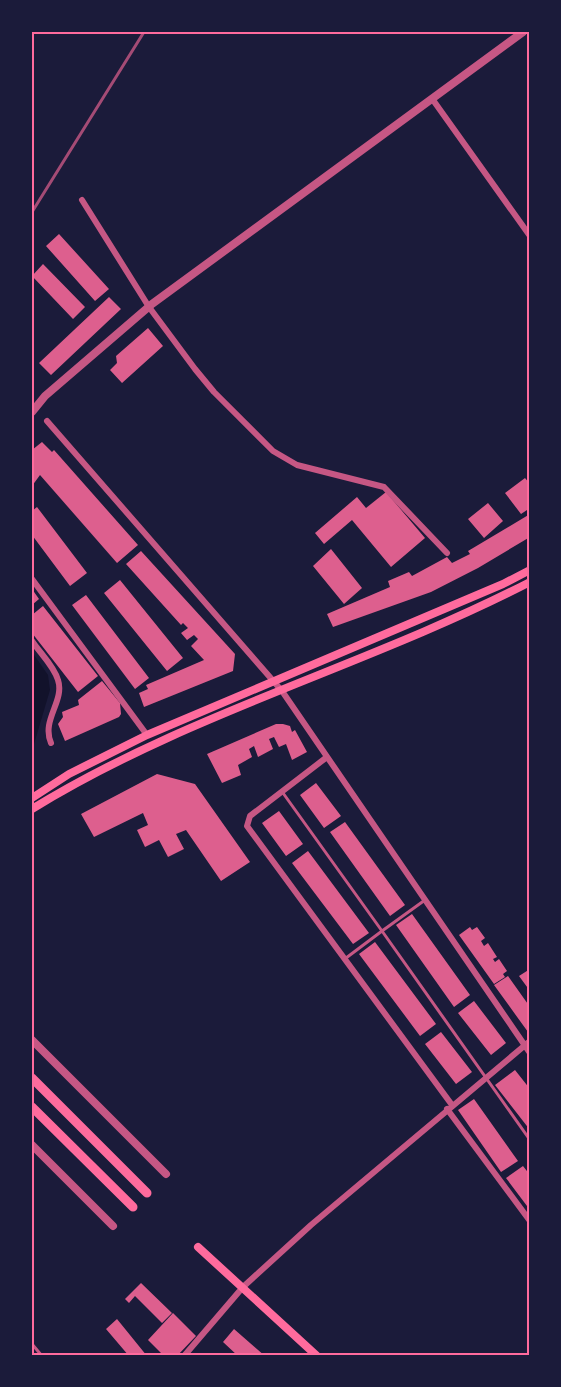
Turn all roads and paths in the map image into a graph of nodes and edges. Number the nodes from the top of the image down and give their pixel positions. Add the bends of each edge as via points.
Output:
1 (524, 32) edge
2 (434, 100) junction
3 (82, 200) dead end
4 (530, 236) edge
5 (149, 307) junction
6 (32, 412) edge
7 (46, 421) dead end
8 (447, 553) dead end
9 (530, 570) edge
10 (32, 579) edge
11 (530, 582) edge
12 (32, 641) edge
13 (273, 680) junction
14 (282, 691) junction
15 (147, 735) junction
16 (51, 742) dead end
17 (327, 757) junction
18 (282, 791) junction
19 (32, 798) edge
20 (32, 809) edge
21 (425, 900) junction
22 (382, 931) junction
23 (344, 960) junction
24 (32, 1040) edge
25 (527, 1043) edge
26 (530, 1053) edge
27 (32, 1078) edge
28 (485, 1078) junction
29 (32, 1107) edge
30 (449, 1107) junction
31 (530, 1140) edge
32 (32, 1145) edge
33 (166, 1174) dead end
34 (147, 1193) dead end
35 (133, 1207) dead end
36 (530, 1221) edge
37 (113, 1227) dead end
38 (198, 1247) dead end
39 (243, 1287) junction
40 (32, 1344) edge
41 (42, 1356) edge
42 (184, 1356) edge
43 (317, 1356) edge

1 - 2 street
2 - 4 street
2 - 5 street
3 - 5 street
5 - 6 street via 45,396
5 - 8 street via 214,392 273,451 297,465 384,487
7 - 13 street
9 - 13 main road
10 - 15 street
11 - 14 main road
12 - 16 street via 60,688 47,728
13 - 14 street
13 - 15 main road
14 - 17 street
14 - 20 main road via 146,746
15 - 19 main road via 69,774
17 - 18 street
17 - 21 street
18 - 22 lane
18 - 23 street via 250,816 247,826
21 - 22 lane
21 - 25 street
22 - 23 lane
22 - 28 lane
23 - 30 street
24 - 33 street
25 - 26 street
25 - 28 street
27 - 34 main road
28 - 30 street
28 - 31 lane
29 - 35 main road
30 - 36 street
30 - 39 street
32 - 37 street
38 - 39 main road
39 - 42 street
39 - 43 main road
40 - 41 lane

